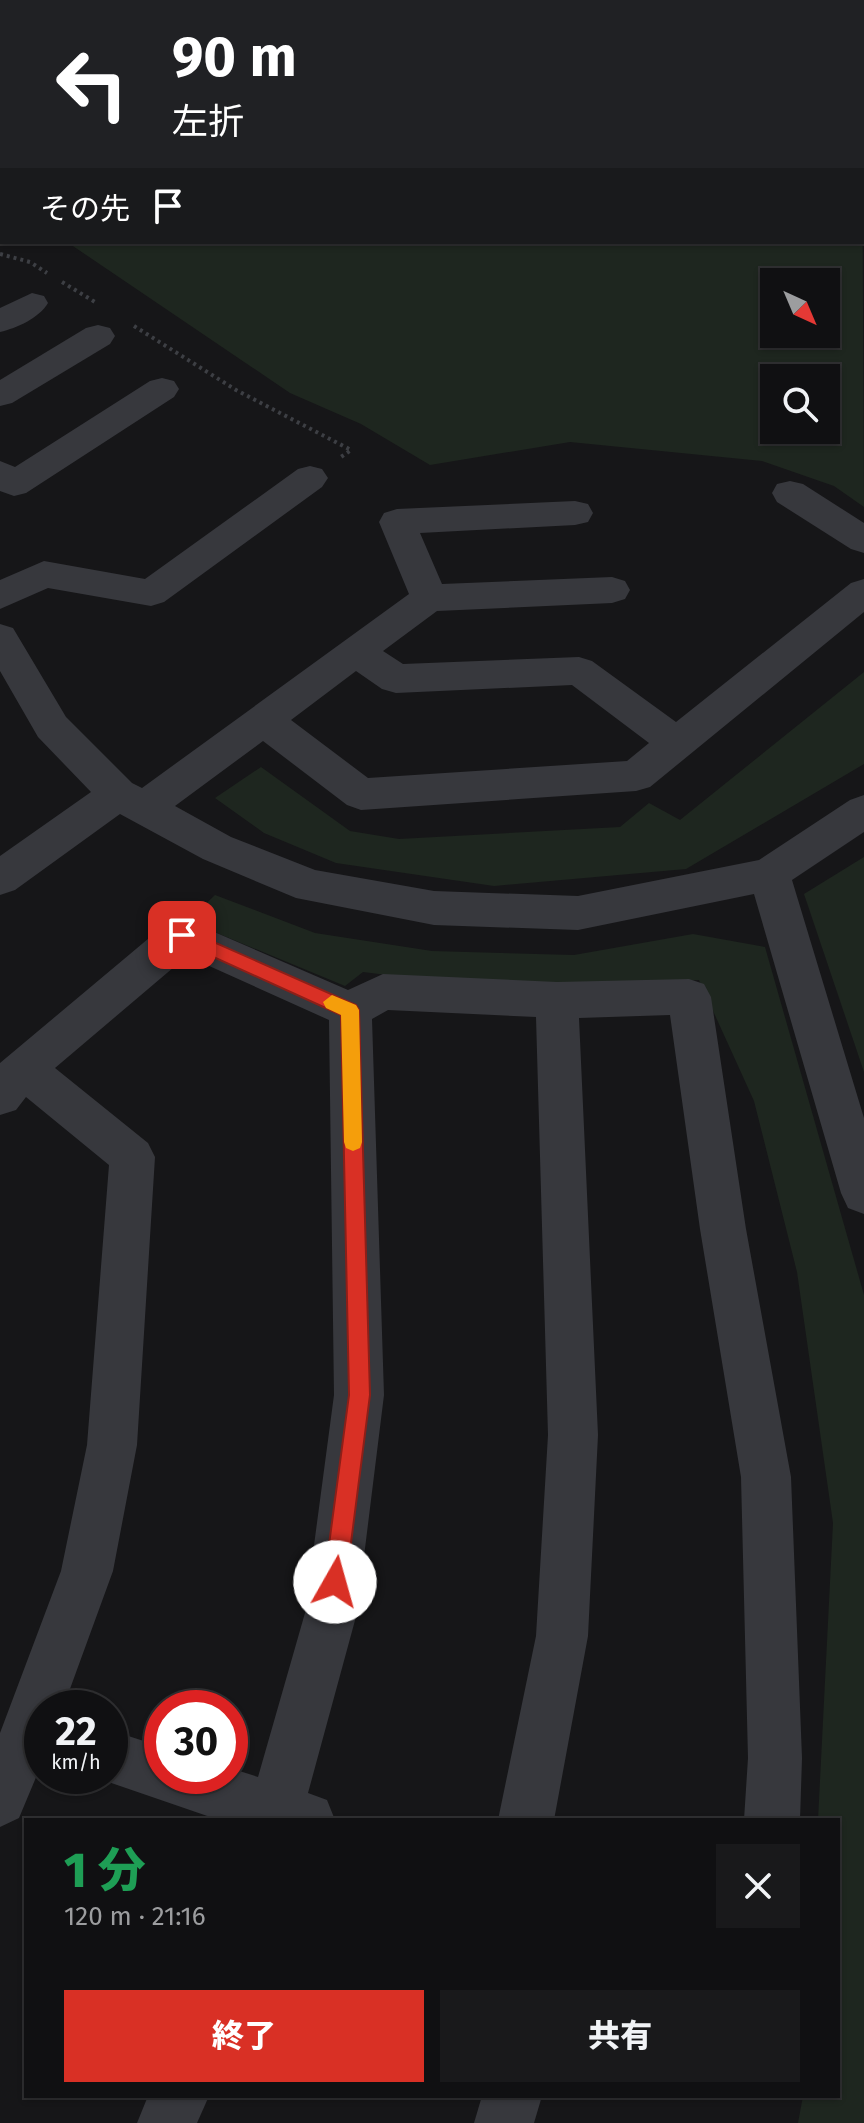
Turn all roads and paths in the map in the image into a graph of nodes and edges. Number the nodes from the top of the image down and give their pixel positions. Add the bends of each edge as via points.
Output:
1 (0, 254) edge
2 (32, 303) dead end
3 (0, 322) edge
4 (103, 323) joint
5 (133, 326) dead end
6 (162, 389) dead end
7 (0, 395) edge
8 (0, 473) edge
9 (310, 478) joint
10 (790, 493) dead end
11 (575, 513) dead end
12 (864, 540) edge
13 (612, 590) dead end
14 (864, 592) edge
15 (0, 596) edge
16 (429, 598) junction
17 (0, 638) edge
18 (356, 652) junction
19 (265, 722) junction
20 (677, 743) junction
21 (131, 801) junction
22 (864, 811) edge
23 (769, 874) junction
24 (0, 878) edge
25 (557, 1000) junction
26 (350, 1010) junction
27 (12, 1082) edge
28 (864, 1193) edge
29 (23, 1730) edge
30 (220, 1794) edge
31 (0, 1799) edge
32 (286, 1817) edge
33 (526, 1818) edge
34 (772, 1818) edge
35 (178, 2098) edge
36 (511, 2098) edge
37 (167, 2123) edge
38 (504, 2123) edge

1 - 4 path via 30,262
2 - 3 street
4 - 7 street
5 - 9 path via 236,390 351,450
6 - 8 street via 14,484
9 - 15 street via 151,593 44,574
10 - 12 street
11 - 16 street via 397,522
13 - 16 street
14 - 20 street
16 - 18 street
17 - 21 street via 52,727
18 - 19 street
18 - 20 street via 396,679 579,671
19 - 20 street via 361,794 636,776
19 - 21 street
21 - 23 street via 217,848 311,886 434,908 578,913
21 - 24 street
22 - 23 street
23 - 28 street
25 - 26 street via 383,992
25 - 33 street via 573,1435 562,1636
25 - 34 street via 689,997 766,1477
26 - 27 street via 182,935
26 - 32 street via 359,1395 331,1613
27 - 29 street via 132,1157 112,1445 87,1571
29 - 31 street
30 - 32 street
35 - 37 street
36 - 38 street

